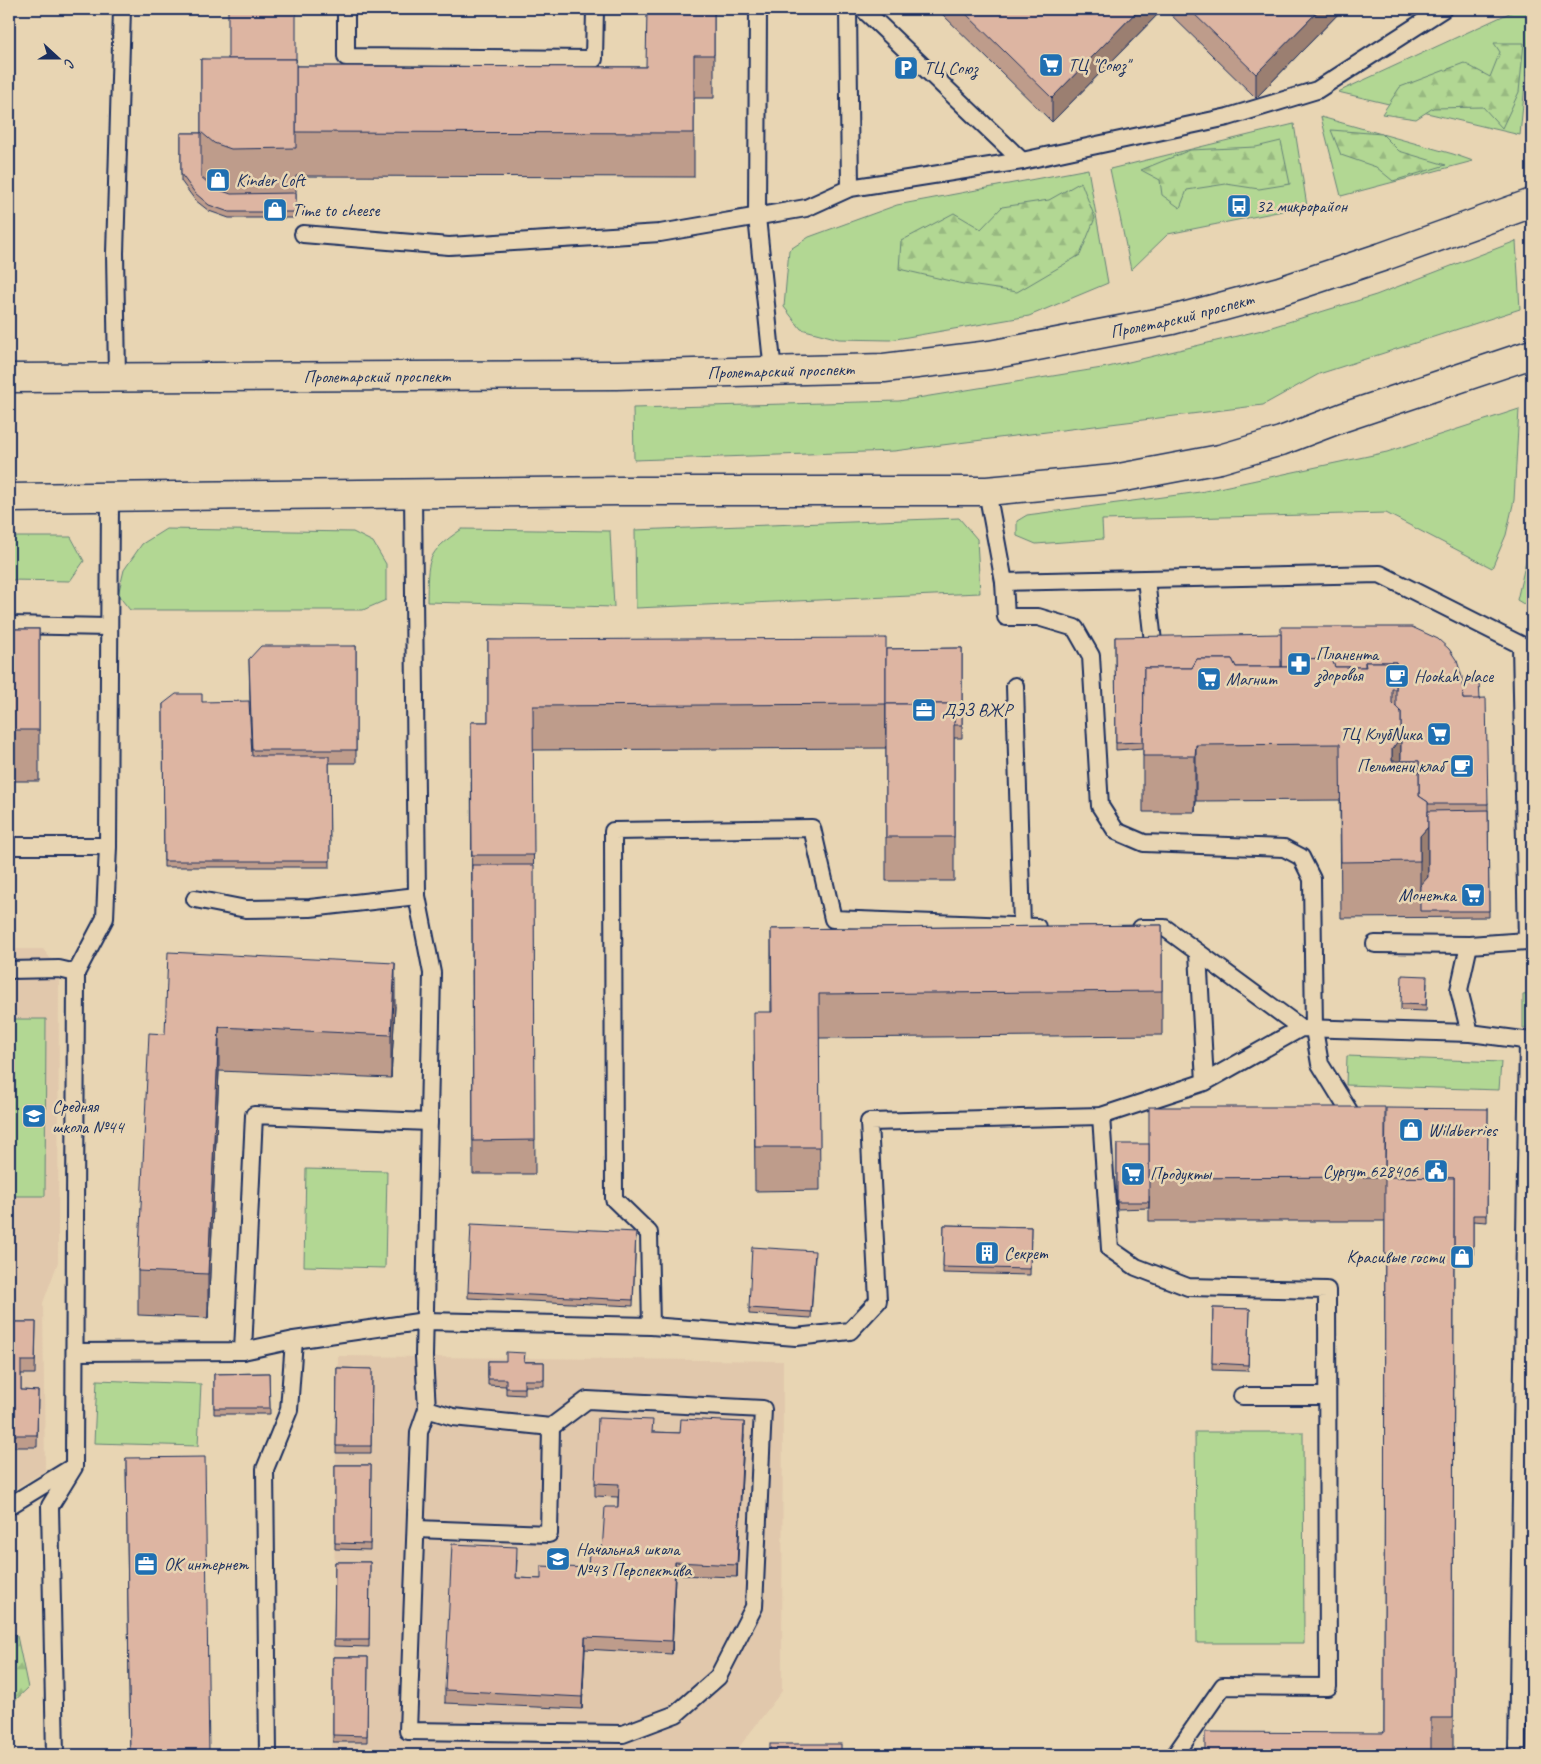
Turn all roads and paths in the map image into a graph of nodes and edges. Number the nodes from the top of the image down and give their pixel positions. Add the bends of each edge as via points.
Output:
1 (122, 9) edge
2 (346, 9) edge
3 (595, 9) edge
4 (758, 9) edge
5 (848, 9) edge
6 (863, 9) edge
7 (1443, 9) edge
8 (1022, 161) junction
9 (850, 188) junction
10 (1532, 204) edge
11 (757, 218) junction
12 (303, 234) dead end
13 (1532, 354) edge
14 (773, 372) junction
15 (116, 376) junction
16 (9, 378) edge
17 (987, 491) junction
18 (413, 494) junction
19 (9, 498) edge
20 (110, 498) junction
21 (1146, 579) junction
22 (1004, 582) junction
23 (9, 625) edge
24 (108, 627) junction
25 (1153, 642) edge
26 (1015, 686) dead end
27 (9, 846) edge
28 (108, 846) junction
29 (417, 896) junction
30 (195, 899) dead end
31 (1022, 927) junction
32 (1050, 927) edge
33 (1127, 928) edge
34 (1375, 944) dead end
35 (1469, 945) junction
36 (1198, 952) junction
37 (9, 970) edge
38 (76, 974) junction
39 (1307, 1028) junction
40 (1470, 1033) junction
41 (1530, 1041) edge
42 (1205, 1082) junction
43 (1101, 1116) junction
44 (429, 1122) junction
45 (1364, 1134) edge
46 (425, 1321) junction
47 (651, 1326) junction
48 (294, 1340) junction
49 (242, 1351) junction
50 (75, 1352) junction
51 (1242, 1396) dead end
52 (1327, 1396) junction
53 (427, 1409) junction
54 (551, 1427) junction
55 (74, 1466) junction
56 (9, 1506) edge
57 (416, 1529) junction
58 (55, 1755) edge
59 (268, 1755) edge
60 (1175, 1755) edge
61 (1517, 1755) edge

1 - 15 lane via 115,253
2 - 3 lane via 346,57 594,59
4 - 11 lane
5 - 9 lane
6 - 8 lane
7 - 8 lane via 1317,90 1228,117
8 - 9 lane
9 - 11 lane via 806,208
10 - 14 main road, Пролетарский проспект via 1298,285 1172,320 980,356 884,368
11 - 12 lane via 660,233 449,246
11 - 14 lane
13 - 17 main road via 1220,460 1114,479
14 - 15 main road, Пролетарский проспект via 364,377
15 - 16 main road, Пролетарский проспект
17 - 18 main road
17 - 22 lane
18 - 20 main road
18 - 29 lane
19 - 20 main road
20 - 24 lane
21 - 22 lane
21 - 25 lane
21 - 35 lane via 1380,574 1521,645 1527,941
22 - 39 lane via 1006,616 1038,617 1075,628 1091,656 1100,806 1116,831 1144,843 1284,848 1301,857 1312,879
23 - 24 lane
24 - 28 lane
26 - 31 lane
27 - 28 lane
28 - 38 lane via 105,918
29 - 30 lane via 310,908 246,909
29 - 44 lane via 432,973
31 - 32 lane
31 - 47 lane via 833,918 812,828 613,831 614,1199 649,1233
33 - 36 lane via 1165,928
34 - 35 lane
35 - 40 lane via 1459,990
36 - 39 lane
36 - 42 lane
37 - 38 lane via 59,970
38 - 50 lane
39 - 40 lane
39 - 42 lane
39 - 45 lane via 1320,1064
40 - 41 lane
41 - 61 lane
42 - 43 lane
43 - 47 lane via 869,1122 878,1300 850,1331 796,1337
43 - 52 lane via 1110,1249 1136,1266 1188,1286 1327,1290
44 - 46 lane
44 - 49 lane via 254,1115
46 - 47 lane
46 - 48 lane
46 - 53 lane
48 - 49 lane
48 - 59 lane via 289,1410 265,1469
49 - 50 lane
50 - 55 lane
51 - 52 lane
52 - 60 lane via 1328,1686 1223,1686
53 - 54 lane via 453,1418
53 - 57 lane via 419,1432
54 - 57 lane via 550,1534
54 - 57 lane via 587,1400 763,1409 754,1607 718,1677 676,1714 623,1734 408,1730
55 - 56 lane
55 - 58 lane via 50,1506

